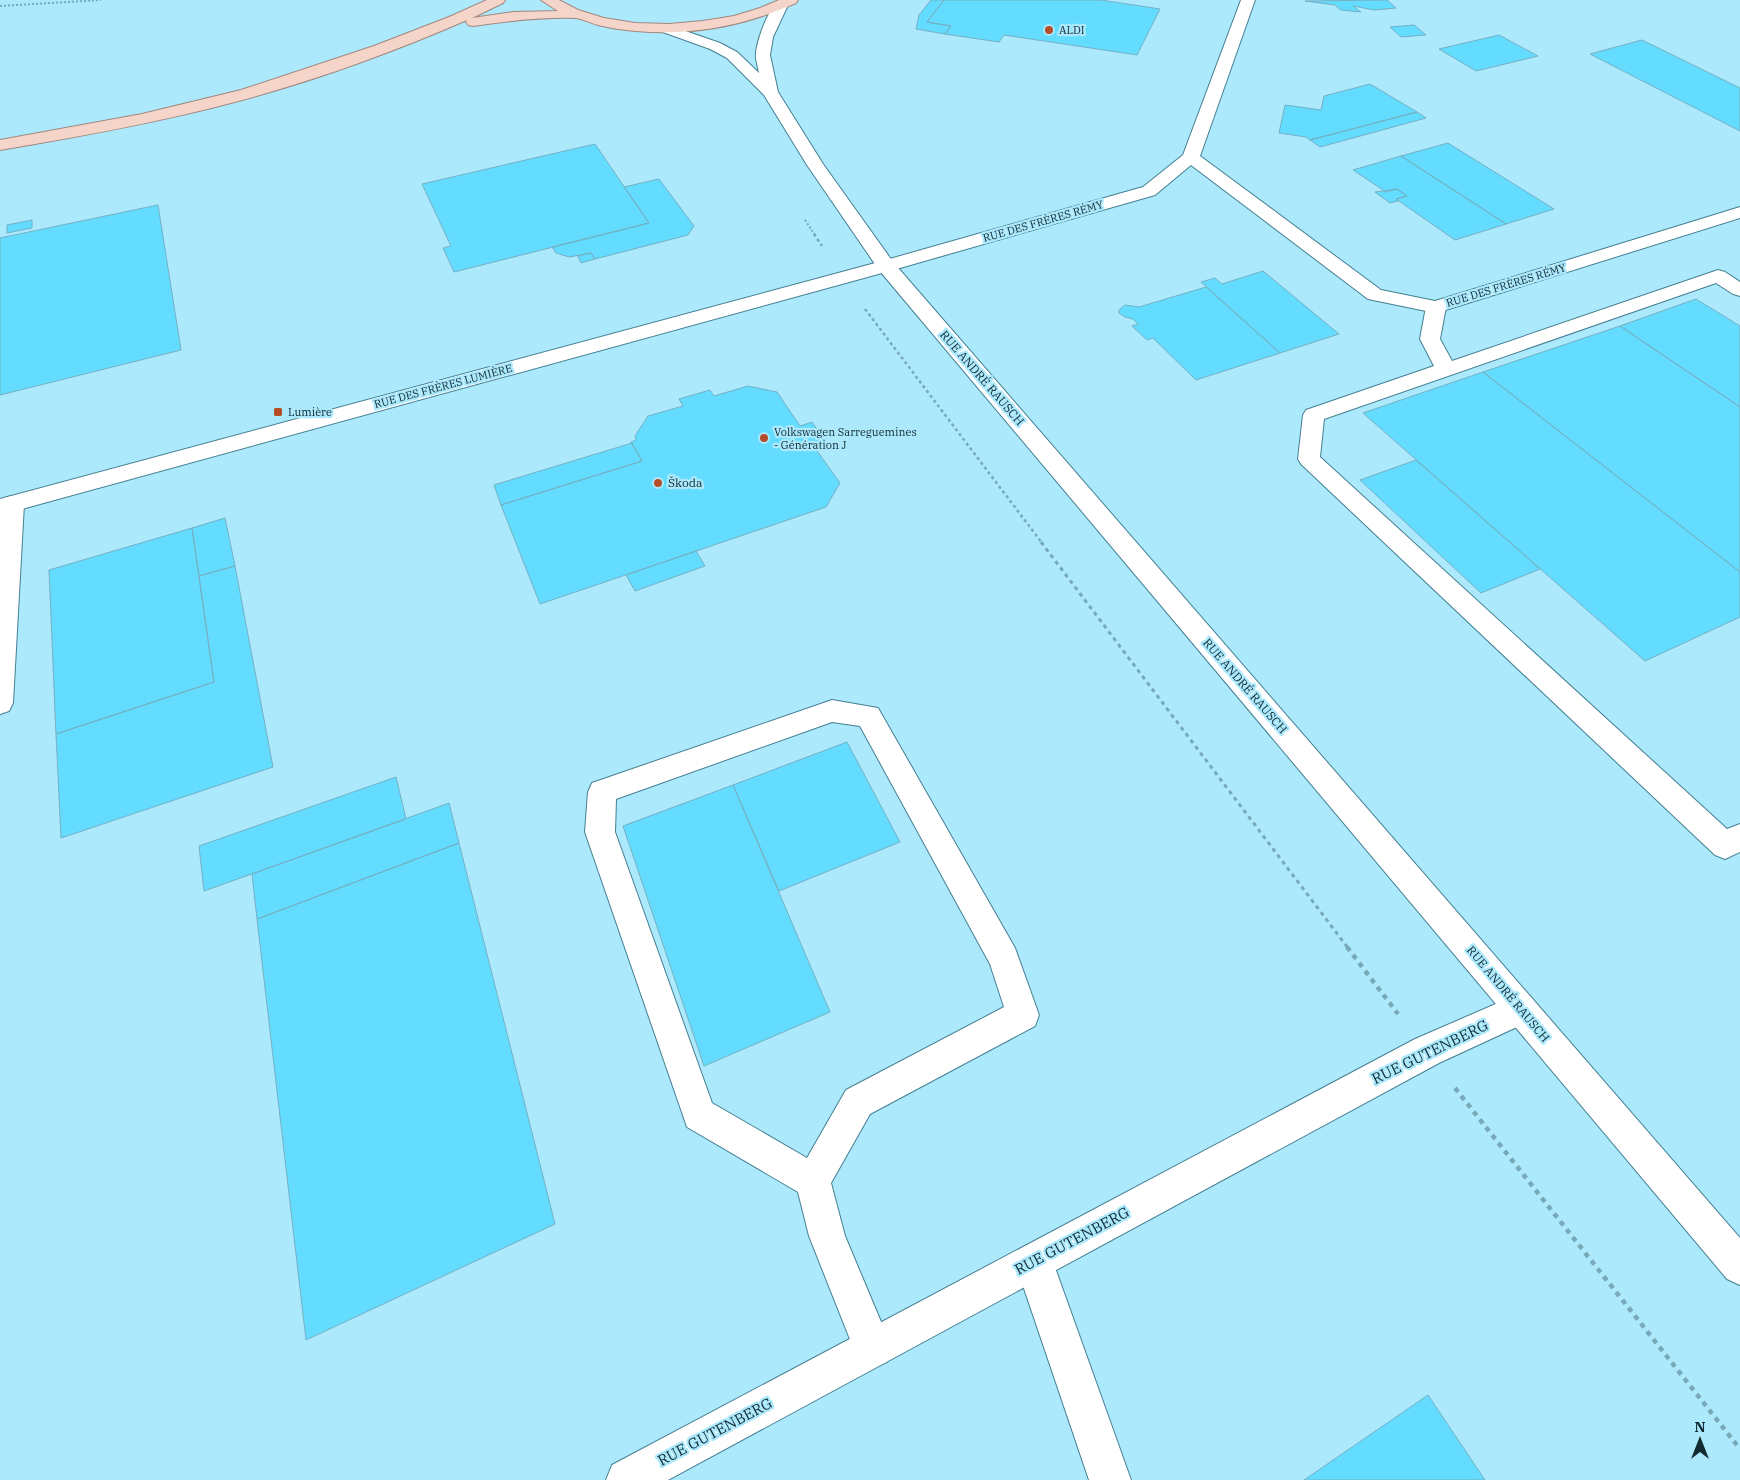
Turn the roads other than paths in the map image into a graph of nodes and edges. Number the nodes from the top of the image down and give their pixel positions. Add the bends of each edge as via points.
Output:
1 (498, 0) edge
2 (548, 0) edge
3 (1248, 0) edge
4 (786, 3) edge
5 (576, 15) junction
6 (665, 28) junction
7 (416, 35) junction
8 (770, 92) junction
9 (0, 144) edge
10 (1190, 157) junction
11 (1740, 212) edge
12 (886, 266) junction
13 (1740, 290) edge
14 (1436, 307) junction
15 (1446, 369) junction
16 (6, 505) edge
17 (0, 703) edge
18 (1740, 838) edge
19 (1521, 1008) junction
20 (812, 1181) junction
21 (1034, 1262) junction
22 (1740, 1266) edge
23 (873, 1348) junction
24 (627, 1480) edge
25 (1110, 1480) edge

1 - 7 main road
2 - 5 main road
3 - 10 street
4 - 6 main road via 729,21
4 - 8 street, RUE ANDRÉ RAUSCH via 766,37 764,54
5 - 6 main road via 609,23
5 - 7 main road via 480,20
6 - 8 street, RUE ANDRÉ RAUSCH via 732,55
7 - 9 main road via 227,99 73,133
8 - 12 street, RUE ANDRÉ RAUSCH
10 - 12 street, RUE DES FRÈRES RÉMY via 1149,191
10 - 14 street, RUE DES FRÈRES RÉMY via 1375,295
11 - 14 street, RUE DES FRÈRES RÉMY
12 - 16 street, RUE DES FRÈRES LUMIÈRE
12 - 19 street, RUE ANDRÉ RAUSCH
13 - 15 street via 1718,276
14 - 15 street via 1430,339
15 - 18 street via 1314,415 1309,459 1725,846
16 - 17 street
19 - 21 street, RUE GUTENBERG via 1427,1052
19 - 22 street, RUE ANDRÉ RAUSCH
20 - 20 street via 858,1102 1023,1015 1004,959 868,716 832,711 602,792 600,832 699,1115
20 - 23 street via 827,1236
21 - 23 street, RUE GUTENBERG
21 - 25 street
23 - 24 street, RUE GUTENBERG

